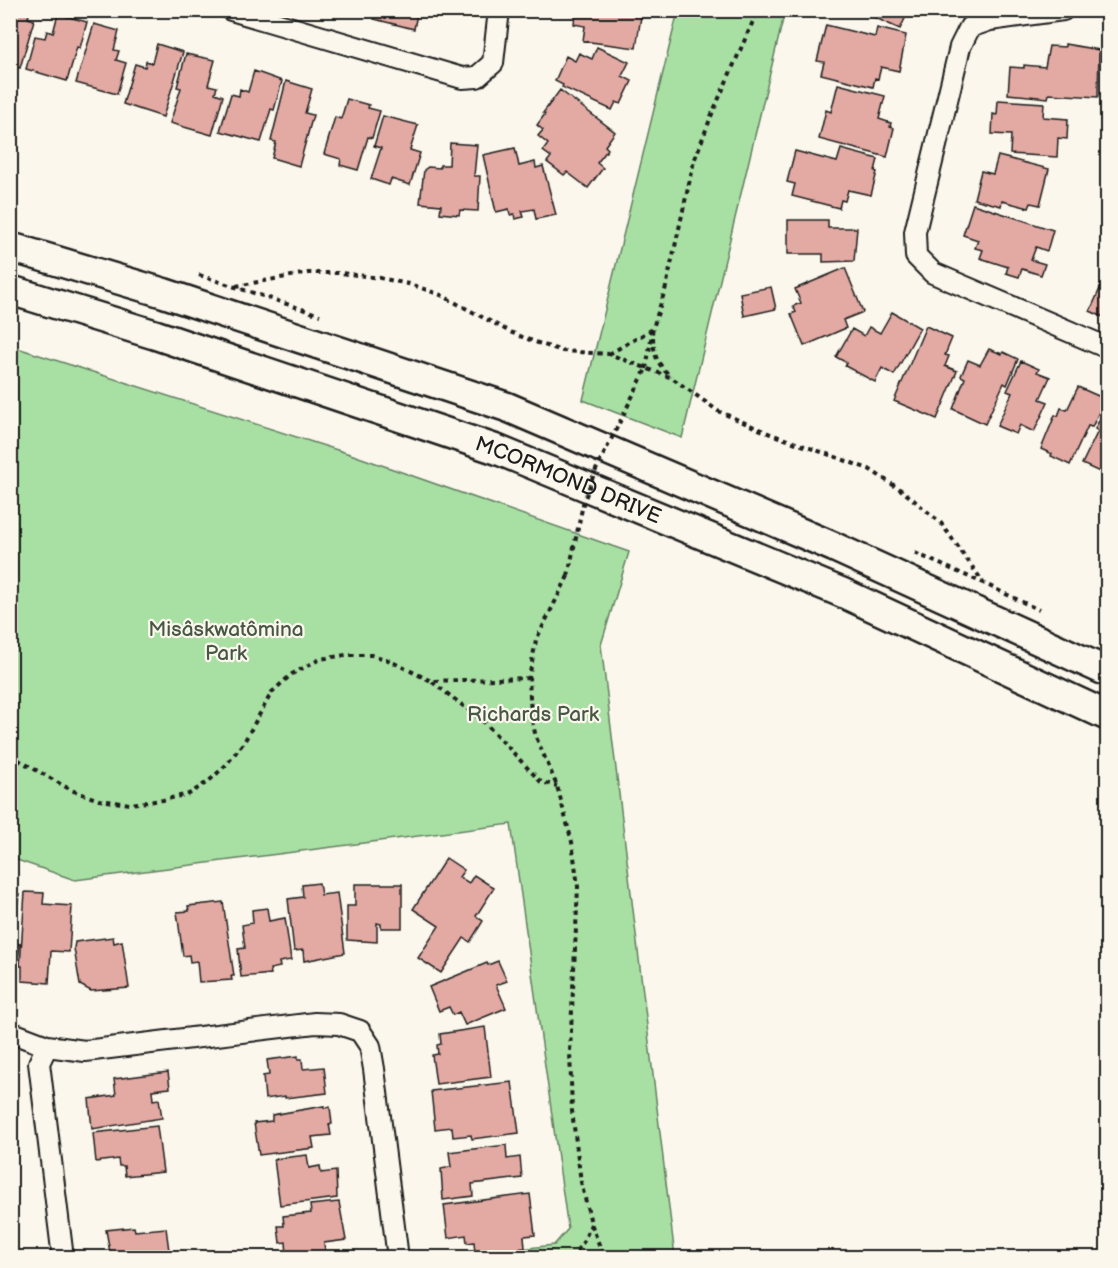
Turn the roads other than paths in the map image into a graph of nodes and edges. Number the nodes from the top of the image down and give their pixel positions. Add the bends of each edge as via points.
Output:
1 (231, 10) edge
2 (499, 10) edge
3 (1063, 10) edge
4 (10, 247) edge
5 (10, 290) edge
6 (1107, 348) edge
7 (1107, 672) edge
8 (1107, 716) edge
9 (10, 1032) edge
10 (46, 1046) junction
11 (63, 1257) edge
12 (398, 1257) edge

1 - 2 street via 462,78 477,77 493,63
3 - 6 street via 990,20 970,27 960,47 915,232 916,256 933,273
4 - 7 main road, MCORMOND DRIVE via 164,293 507,407 834,547
5 - 8 main road, MCORMOND DRIVE via 498,450 843,593
9 - 10 street
10 - 11 street via 39,1063
10 - 12 street via 85,1051 315,1023 339,1024 360,1031 370,1046 374,1069

